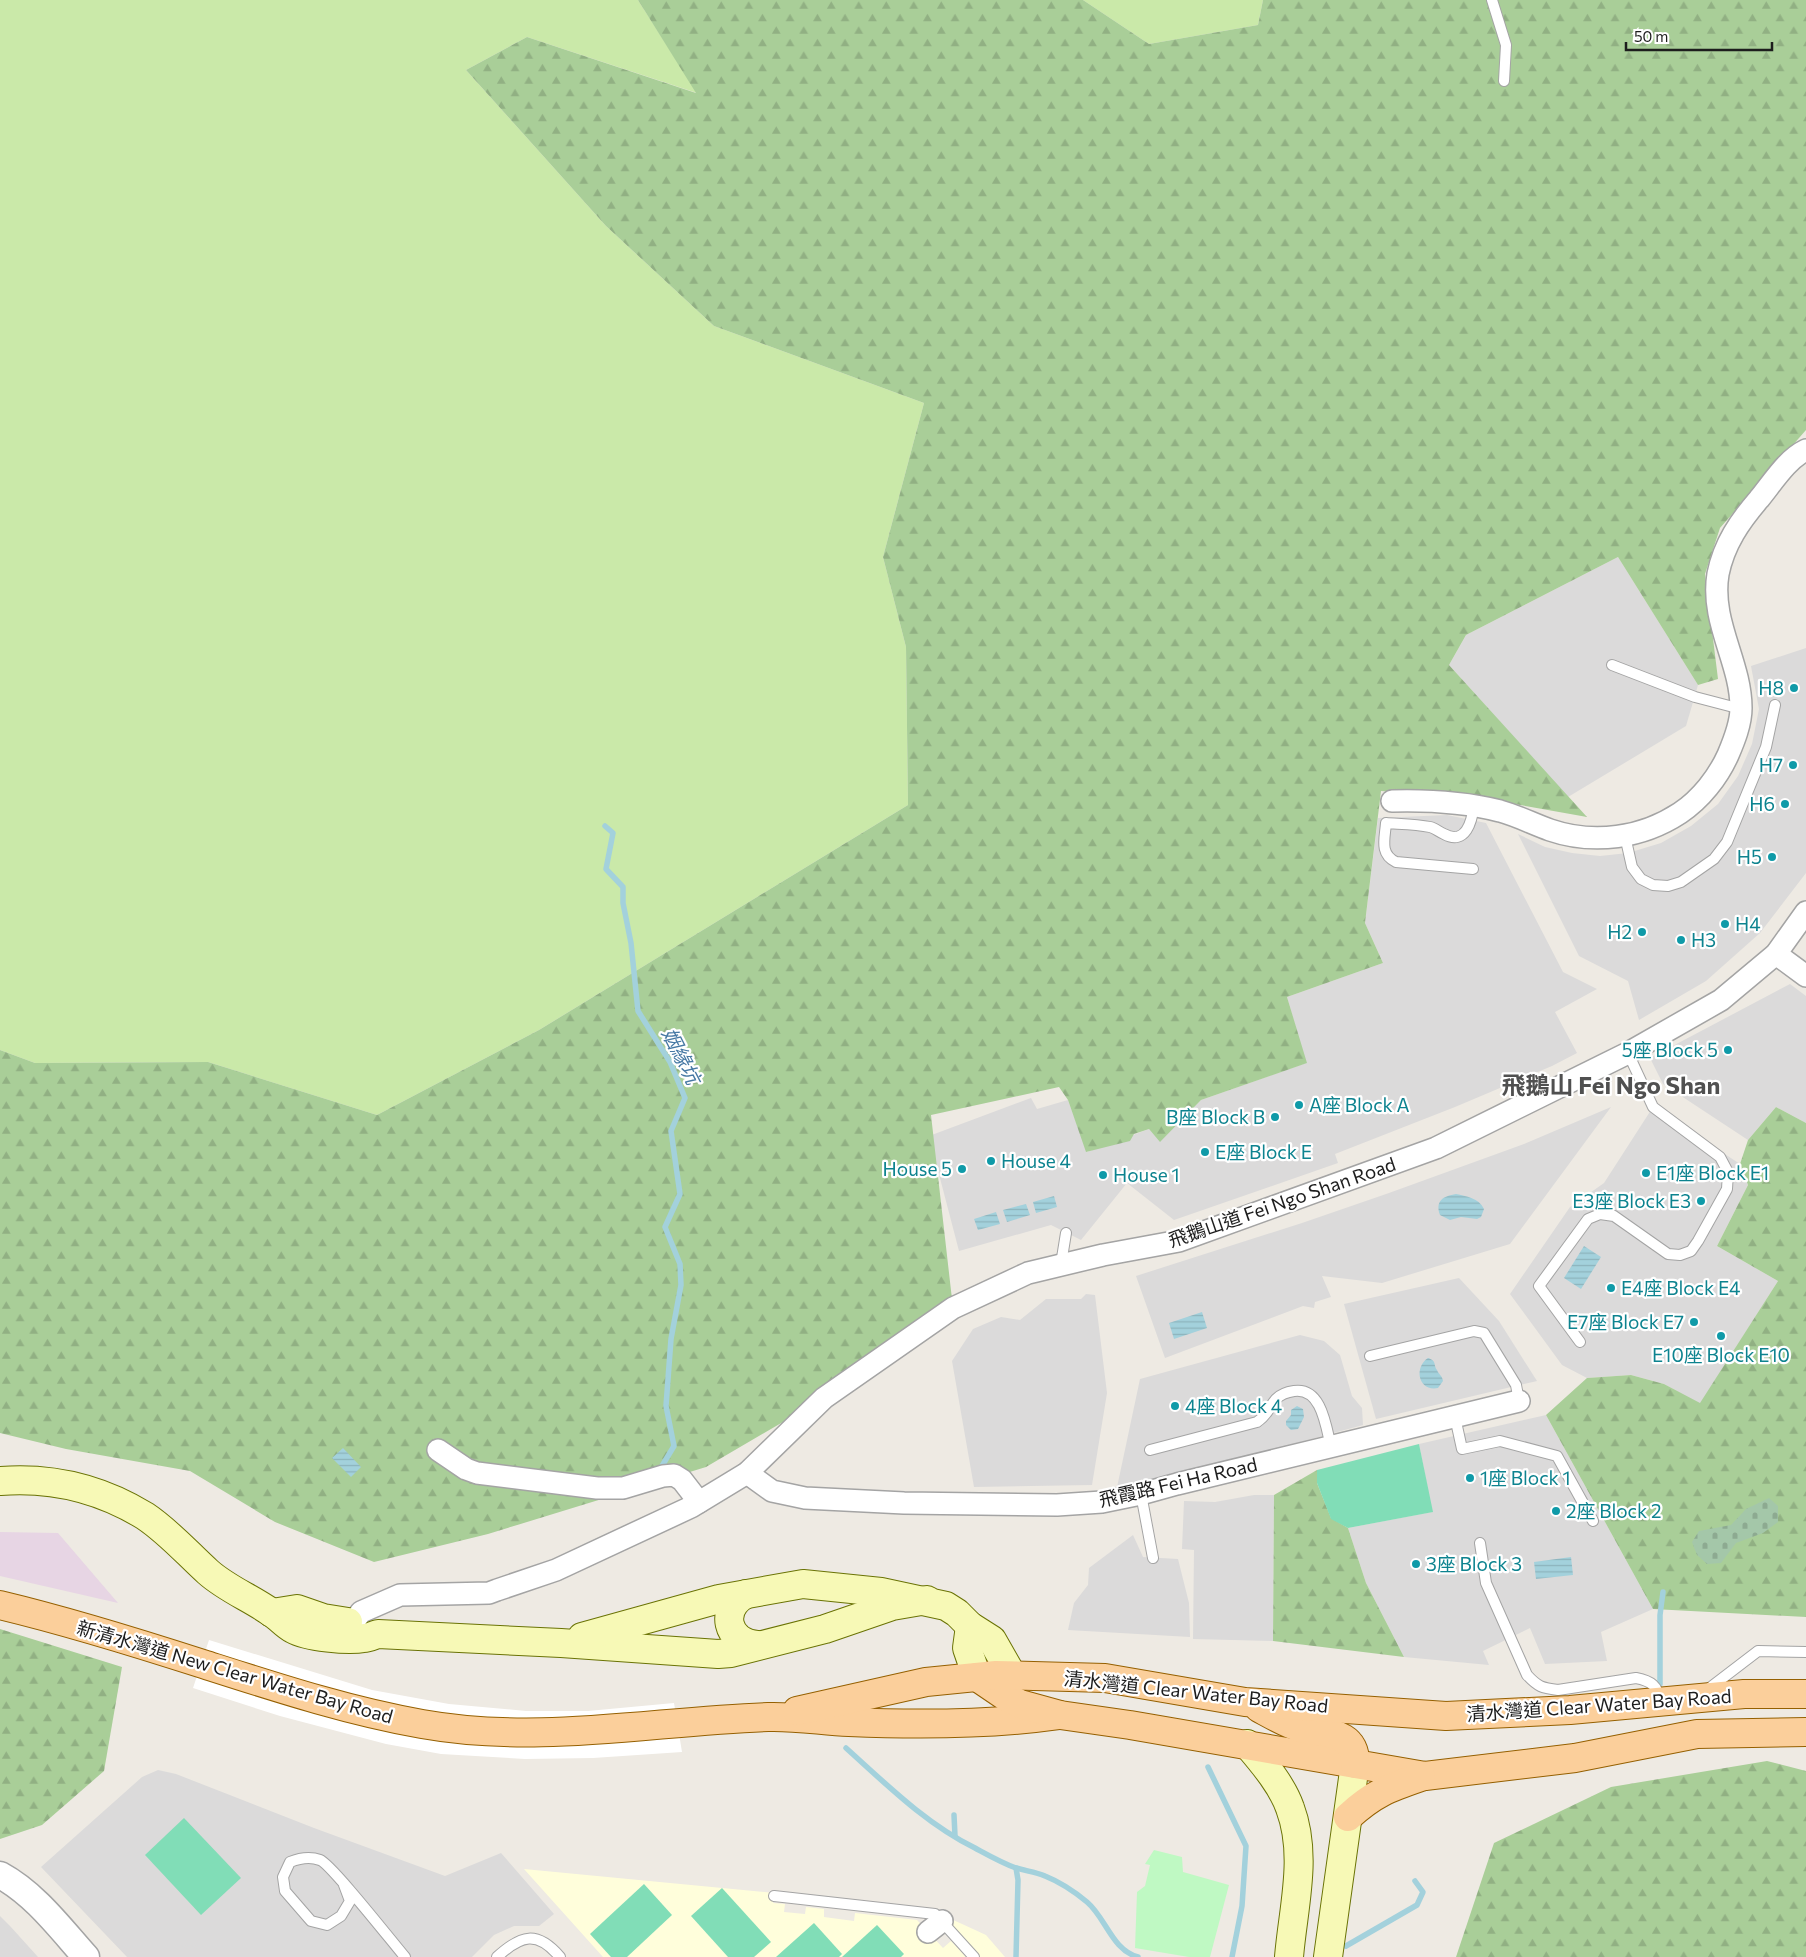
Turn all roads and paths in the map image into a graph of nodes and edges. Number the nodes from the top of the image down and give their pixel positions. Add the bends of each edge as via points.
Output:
1 (1492, 0) edge
2 (1504, 81) dead end
3 (1806, 450) edge
4 (1612, 665) dead end
5 (1775, 705) dead end
6 (1741, 708) junction
7 (1392, 801) dead end
8 (1474, 805) junction
9 (1625, 836) junction
10 (1473, 869) dead end
11 (1806, 912) edge
12 (1776, 954) junction
13 (1806, 976) edge
14 (1628, 1053) junction
15 (1066, 1232) dead end
16 (1061, 1264) junction
17 (1580, 1342) dead end
18 (1370, 1356) dead end
19 (1519, 1401) joint
20 (1455, 1417) junction
21 (1332, 1447) junction
22 (438, 1450) dead end
23 (1150, 1450) dead end
24 (746, 1472) junction
25 (0, 1481) edge
26 (1141, 1494) junction
27 (699, 1502) junction
28 (1593, 1521) dead end
29 (1480, 1544) dead end
30 (1153, 1558) dead end
31 (746, 1594) junction
32 (927, 1600) junction
33 (0, 1605) edge
34 (970, 1626) junction
35 (350, 1631) junction
36 (561, 1643) junction
37 (757, 1645) junction
38 (1806, 1652) edge
39 (1012, 1675) junction
40 (977, 1677) junction
41 (1806, 1694) edge
42 (1696, 1698) junction
43 (1661, 1701) junction
44 (1245, 1702) junction
45 (771, 1716) junction
46 (1060, 1716) junction
47 (1806, 1732) edge
48 (1247, 1744) junction
49 (1355, 1764) junction
50 (1425, 1776) junction
51 (1348, 1817) junction
52 (0, 1875) edge
53 (344, 1885) junction
54 (774, 1896) dead end
55 (1329, 1944) edge
56 (86, 1957) edge
57 (405, 1957) edge
58 (497, 1957) edge
59 (560, 1957) edge
60 (974, 1957) edge
61 (1289, 1957) edge

1 - 2 lane via 1506,45
3 - 6 street via 1792,459 1735,530 1724,552 1718,575 1721,623
4 - 6 lane via 1695,697
5 - 9 lane via 1766,747 1726,842 1714,858 1681,882 1668,886 1653,885 1640,879 1632,868
6 - 9 street via 1735,739 1726,760 1705,792 1681,812 1654,827
7 - 8 street via 1447,801
8 - 9 street via 1575,836
8 - 10 lane via 1470,827 1458,836 1451,837 1430,827 1386,823 1384,847 1385,854 1396,862
11 - 12 street, 飛鵝山道 Fei Ngo Shan Road
12 - 13 street
12 - 14 street, 飛鵝山道 Fei Ngo Shan Road via 1721,1000
14 - 16 street, 飛鵝山道 Fei Ngo Shan Road via 1436,1148 1179,1241
14 - 17 lane via 1653,1107 1720,1157 1728,1172 1727,1189 1691,1251 1680,1255 1668,1254 1614,1216 1600,1214 1588,1219 1539,1286
15 - 16 lane
16 - 24 street, 飛鵝山道 Fei Ngo Shan Road via 1028,1273 953,1308 824,1398
18 - 19 lane via 1474,1331 1484,1333 1516,1385
19 - 20 street, 飛霞路 Fei Ha Road
20 - 21 street, 飛霞路 Fei Ha Road
20 - 28 lane via 1462,1449 1500,1441 1557,1456
21 - 23 lane via 1316,1401 1308,1393 1297,1390 1277,1398 1266,1416 1257,1422
21 - 26 street, 飛霞路 Fei Ha Road
22 - 27 street via 477,1473 598,1488 622,1488 674,1475
24 - 26 street, 飛霞路 Fei Ha Road via 772,1491 805,1498 1056,1505 1102,1502
24 - 27 street, 飛鵝山道 Fei Ngo Shan Road
25 - 35 main road via 22,1479 65,1484 123,1504 160,1527 209,1573 293,1629 325,1636
26 - 30 lane
27 - 35 street, 飛鵝山道 Fei Ngo Shan Road via 556,1570 489,1592 400,1595 361,1612
29 - 43 lane via 1486,1583 1527,1675 1536,1685 1558,1690 1636,1678 1649,1680 1658,1689
31 - 32 main road via 803,1584
31 - 36 main road
31 - 37 main road via 732,1606 730,1624 737,1638
32 - 34 main road via 951,1609
32 - 37 main road via 892,1606 825,1629
33 - 45 main road, 新清水灣道 New Clear Water Bay Road via 321,1700 421,1724 524,1732 591,1731
34 - 39 main road via 992,1640
34 - 40 main road via 967,1648
35 - 36 main road via 367,1626 378,1634
36 - 37 main road via 718,1654
38 - 42 lane via 1758,1651
39 - 40 main road, 新清水灣道 New Clear Water Bay Road
39 - 44 main road, 清水灣道 Clear Water Bay Road via 1105,1678
40 - 45 main road, 新清水灣道 New Clear Water Bay Road via 926,1682
40 - 46 main road via 1020,1704
41 - 42 main road, 清水灣道 Clear Water Bay Road
42 - 43 main road, 清水灣道 Clear Water Bay Road
43 - 44 main road, 清水灣道 Clear Water Bay Road via 1570,1710 1446,1716
44 - 49 main road via 1300,1728 1340,1736 1355,1754
45 - 46 main road, 新清水灣道 New Clear Water Bay Road via 942,1725
46 - 48 main road, 清水灣道 Clear Water Bay Road
47 - 50 main road, 清水灣道 Clear Water Bay Road via 1698,1734 1575,1758
48 - 49 main road, 清水灣道 Clear Water Bay Road
48 - 61 main road via 1290,1806 1296,1827 1299,1871
49 - 50 main road, 清水灣道 Clear Water Bay Road
49 - 51 main road
50 - 51 main road via 1387,1788
51 - 55 main road
52 - 56 street via 39,1904
53 - 53 lane via 350,1901 341,1916 327,1925 311,1921 285,1891 283,1877 290,1862 305,1857 322,1860
53 - 57 lane
54 - 60 lane via 935,1914 935,1926
58 - 59 lane via 512,1944 528,1938 545,1942

